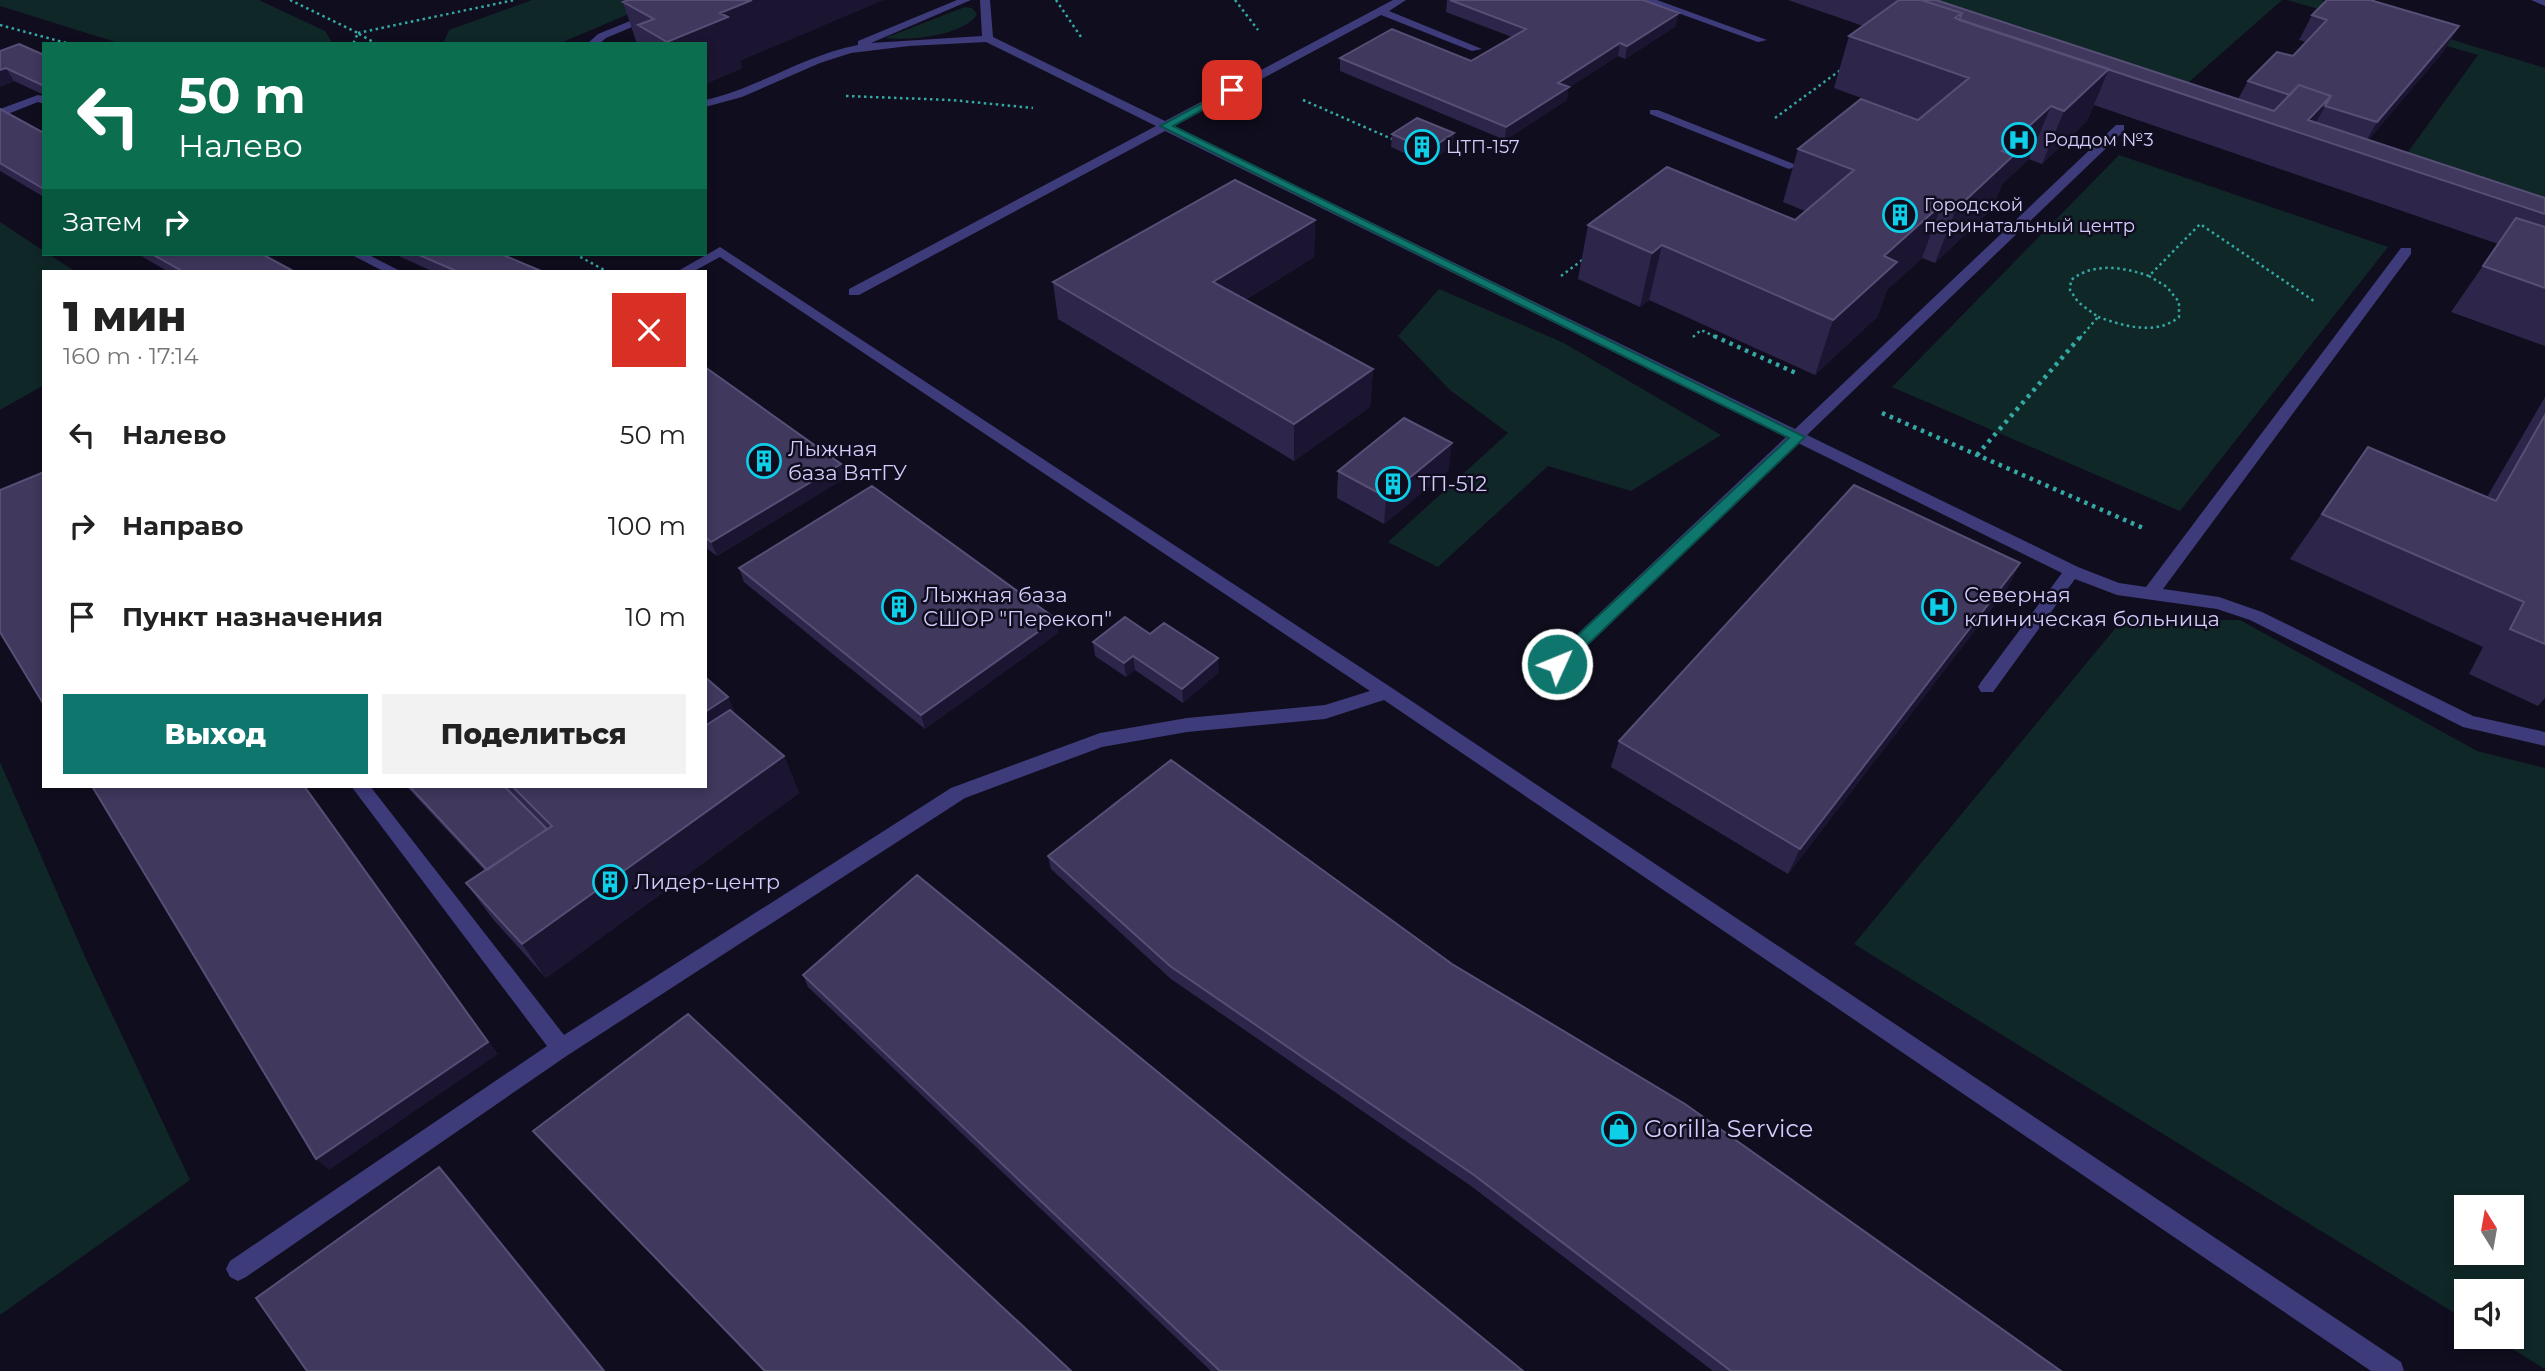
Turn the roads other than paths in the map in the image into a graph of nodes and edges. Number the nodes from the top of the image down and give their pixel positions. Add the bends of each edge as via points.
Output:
1 (691, 0) edge
2 (966, 0) edge
3 (985, 0) edge
4 (1401, 0) edge
5 (1647, 0) edge
6 (2536, 0) edge
7 (2545, 3) edge
8 (1381, 11) junction
9 (988, 38) junction
10 (1762, 40) dead end
11 (594, 42) edge
12 (1476, 49) dead end
13 (831, 55) junction
14 (42, 100) edge
15 (707, 104) edge
16 (1654, 112) dead end
17 (0, 113) edge
18 (1165, 126) junction
19 (2120, 128) dead end
20 (1793, 166) dead end
21 (2406, 251) dead end
22 (361, 256) edge
23 (391, 270) edge
24 (687, 270) edge
25 (854, 292) dead end
26 (1798, 437) junction
27 (2072, 571) junction
28 (2151, 593) junction
29 (1557, 664) dead end
30 (1987, 687) dead end
31 (1386, 693) junction
32 (2545, 739) edge
33 (362, 788) edge
34 (561, 1048) junction
35 (238, 1269) dead end
36 (2392, 1371) edge

1 - 11 lane
2 - 13 lane
3 - 9 lane
4 - 8 lane
5 - 10 lane
6 - 7 lane
8 - 12 lane
8 - 18 lane
9 - 13 lane via 863,48
9 - 18 lane
13 - 15 lane via 726,100
14 - 17 lane
16 - 20 lane
18 - 25 lane
18 - 26 lane
19 - 26 lane
21 - 28 lane
22 - 23 lane
24 - 31 lane via 720,251
26 - 27 lane
26 - 29 lane
27 - 28 lane via 2117,589
27 - 30 lane
28 - 32 lane via 2219,603 2256,616 2469,722
31 - 34 lane via 1325,712 1187,725 1100,740 958,793
31 - 36 lane
33 - 34 lane
34 - 35 lane

